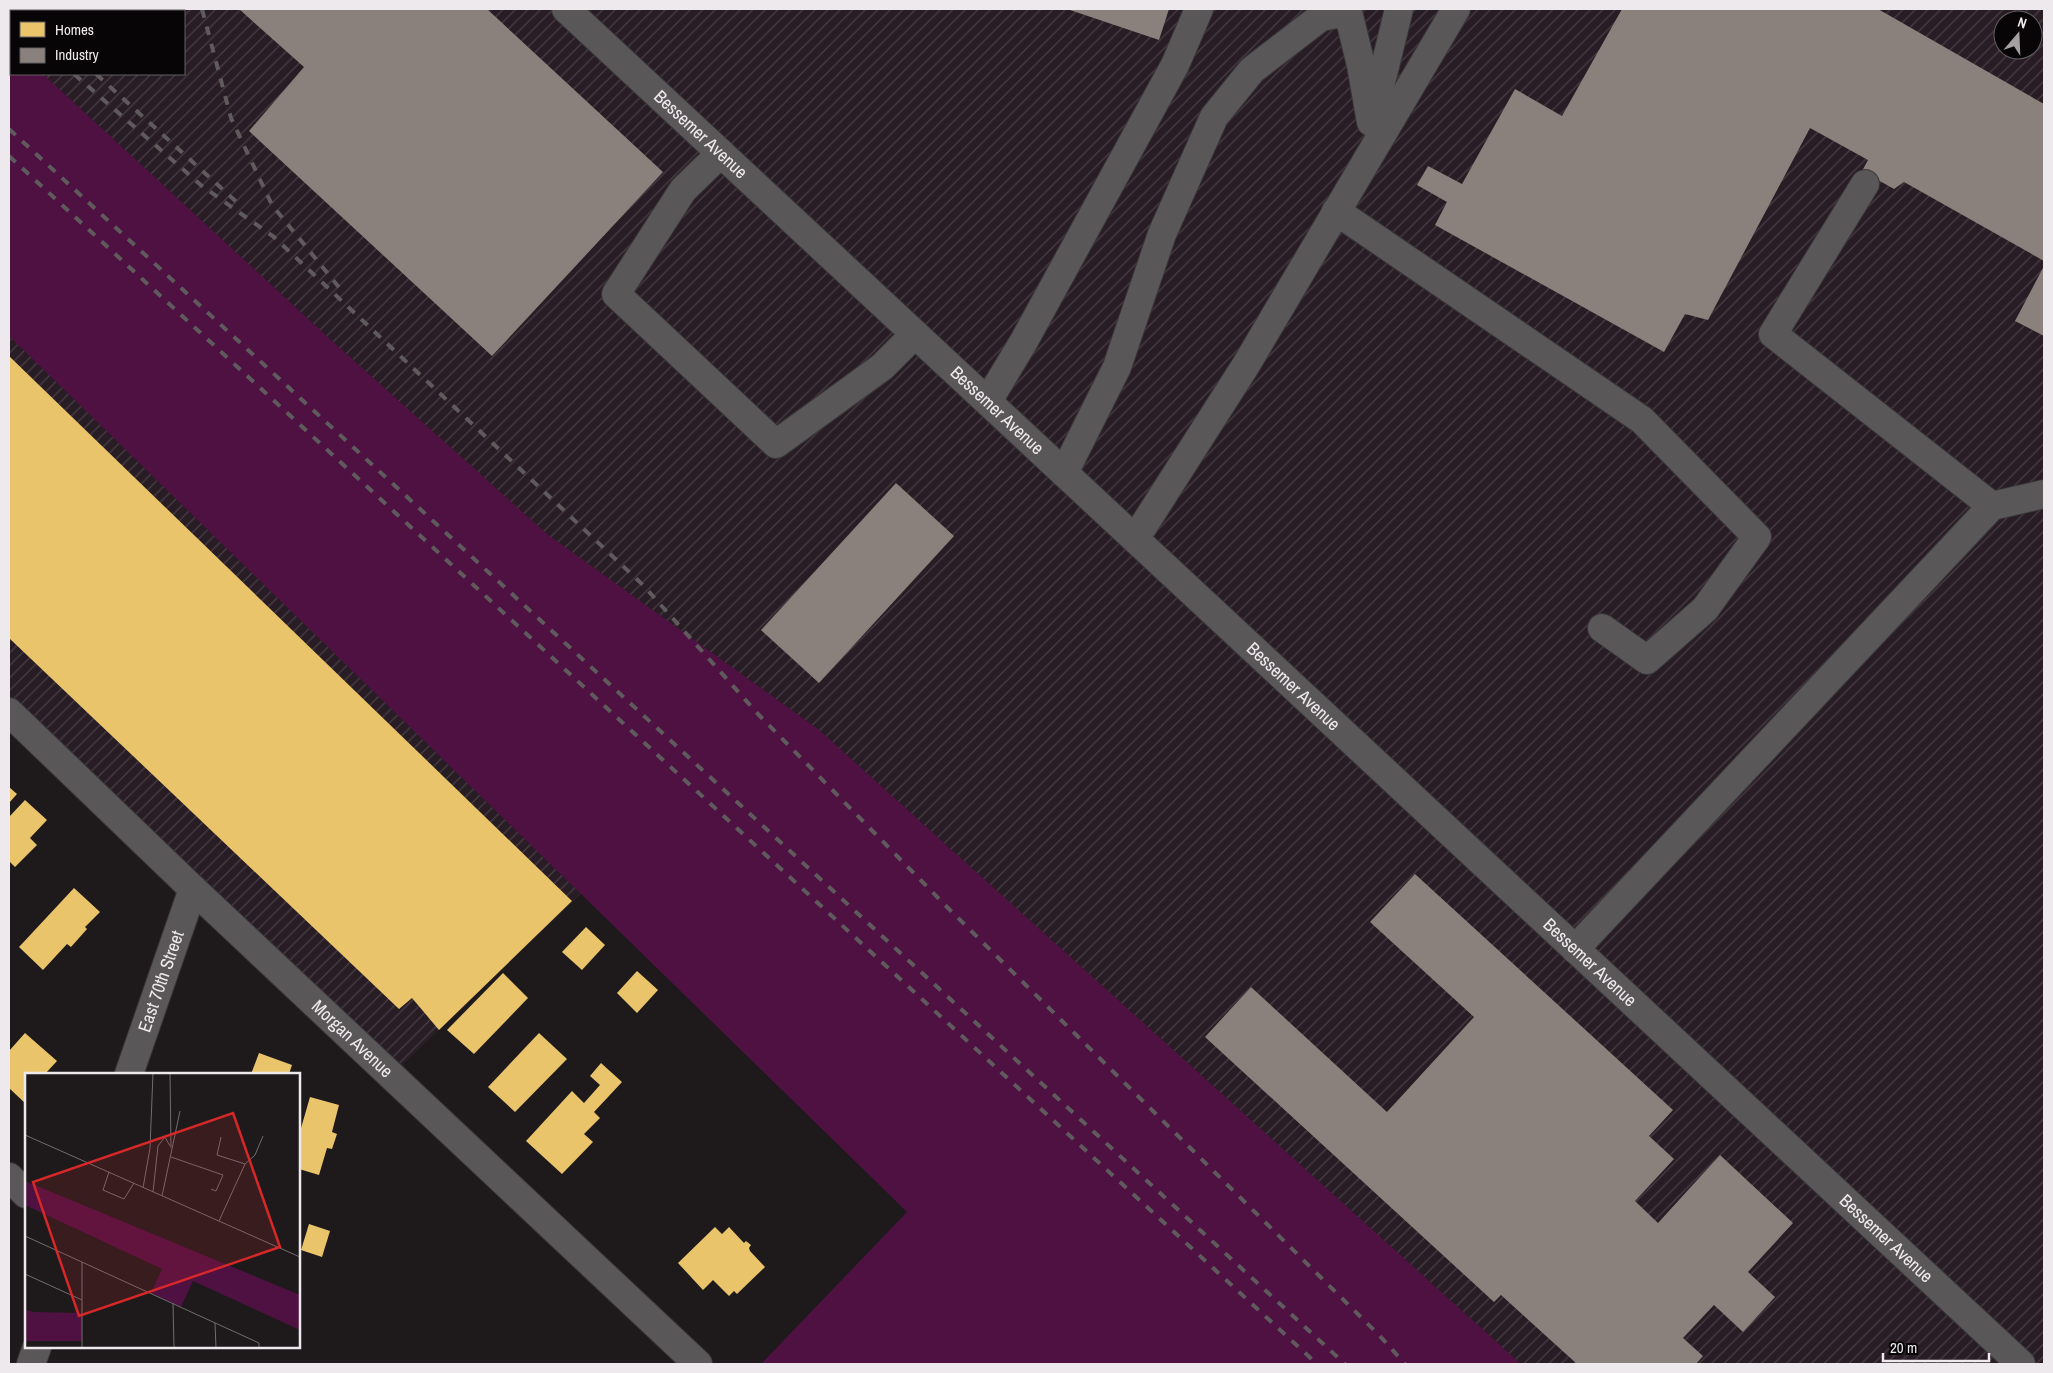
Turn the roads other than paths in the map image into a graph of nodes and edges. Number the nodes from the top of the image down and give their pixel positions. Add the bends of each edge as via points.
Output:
1 (566, 9) edge
2 (1199, 9) edge
3 (1399, 9) edge
4 (1456, 9) edge
5 (1371, 122) junction
6 (721, 153) junction
7 (1359, 171) junction
8 (1865, 184) dead end
9 (1336, 211) junction
10 (915, 334) junction
11 (988, 401) junction
12 (1064, 473) junction
13 (2044, 494) edge
14 (1992, 506) junction
15 (1135, 539) junction
16 (1602, 628) dead end
17 (9, 712) edge
18 (193, 890) junction
19 (1575, 949) junction
20 (129, 1073) edge
21 (9, 1177) edge
22 (25, 1193) edge
23 (37, 1348) edge
24 (31, 1364) edge
25 (698, 1364) edge
26 (2022, 1364) edge

1 - 6 street, Bessemer Avenue
2 - 11 street via 1175,65
3 - 5 street
4 - 7 street
5 - 7 street
5 - 12 street via 1348,12 1321,17 1252,70 1214,117 1162,234 1118,367
6 - 10 street, Bessemer Avenue
6 - 10 street via 683,190 616,294 776,444 878,370
7 - 9 street
8 - 14 street via 1773,334
9 - 15 street via 1246,365
9 - 16 street via 1642,420 1757,537 1705,610 1647,660
10 - 11 street, Bessemer Avenue
11 - 12 street, Bessemer Avenue
12 - 15 street, Bessemer Avenue
13 - 14 street
14 - 19 street
15 - 19 street, Bessemer Avenue
17 - 18 street, Morgan Avenue
18 - 20 street, East 70th Street
18 - 25 street, Morgan Avenue
19 - 26 street, Bessemer Avenue
21 - 22 street
23 - 24 street

